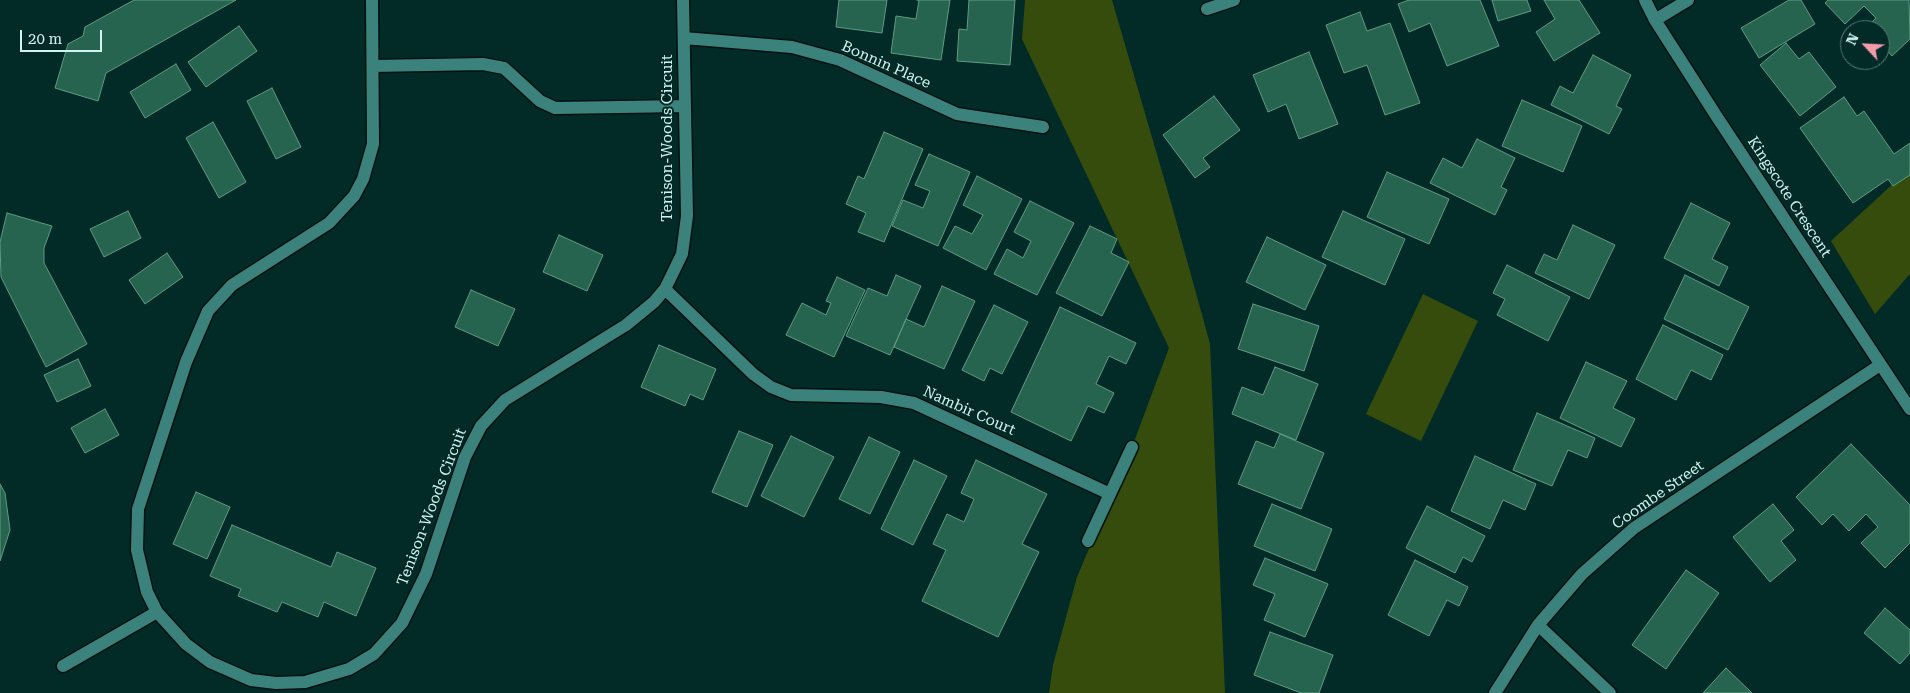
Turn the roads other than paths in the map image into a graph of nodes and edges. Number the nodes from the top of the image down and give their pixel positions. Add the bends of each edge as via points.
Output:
1 (372, 0) edge
2 (683, 0) edge
3 (1234, 0) edge
4 (1645, 0) edge
5 (1688, 0) edge
6 (1208, 9) dead end
7 (1655, 20) junction
8 (684, 38) junction
9 (373, 66) junction
10 (685, 106) junction
11 (1043, 127) dead end
12 (665, 289) junction
13 (1880, 365) junction
14 (1910, 409) edge
15 (1132, 447) dead end
16 (1110, 494) junction
17 (1088, 541) dead end
18 (157, 612) junction
19 (1538, 625) junction
20 (63, 666) dead end
21 (252, 680) junction
22 (304, 687) edge
23 (250, 693) edge
24 (1495, 693) edge
25 (1610, 693) edge

1 - 9 street, Tenison-Woods Circuit
2 - 8 street, Tenison-Woods Circuit
3 - 6 street
4 - 7 street, Kingscote Crescent
5 - 7 street
7 - 13 street, Kingscote Crescent
8 - 10 street, Tenison-Woods Circuit
8 - 11 street, Bonnin Place via 792,47 840,60 957,114
9 - 10 street via 483,64 504,68 540,100 555,108
9 - 18 street, Tenison-Woods Circuit via 373,144 363,179 354,196 329,223 232,285 208,311 186,362 138,509 137,550 147,592
10 - 12 street, Tenison-Woods Circuit via 687,216 682,254
12 - 16 street, Nambir Court via 753,374 771,387 791,395 882,397 914,404
12 - 22 street, Tenison-Woods Circuit via 626,325 504,400 481,426 465,457 426,574 402,623 374,654 349,669
13 - 14 street, Kingscote Crescent
13 - 19 street, Coombe Street via 1634,528 1582,574
15 - 16 street
16 - 17 street
18 - 20 street
18 - 21 street, Tenison-Woods Circuit via 186,644 210,662
19 - 24 street, Coombe Street
19 - 25 street
21 - 22 street, Tenison-Woods Circuit
21 - 23 street

